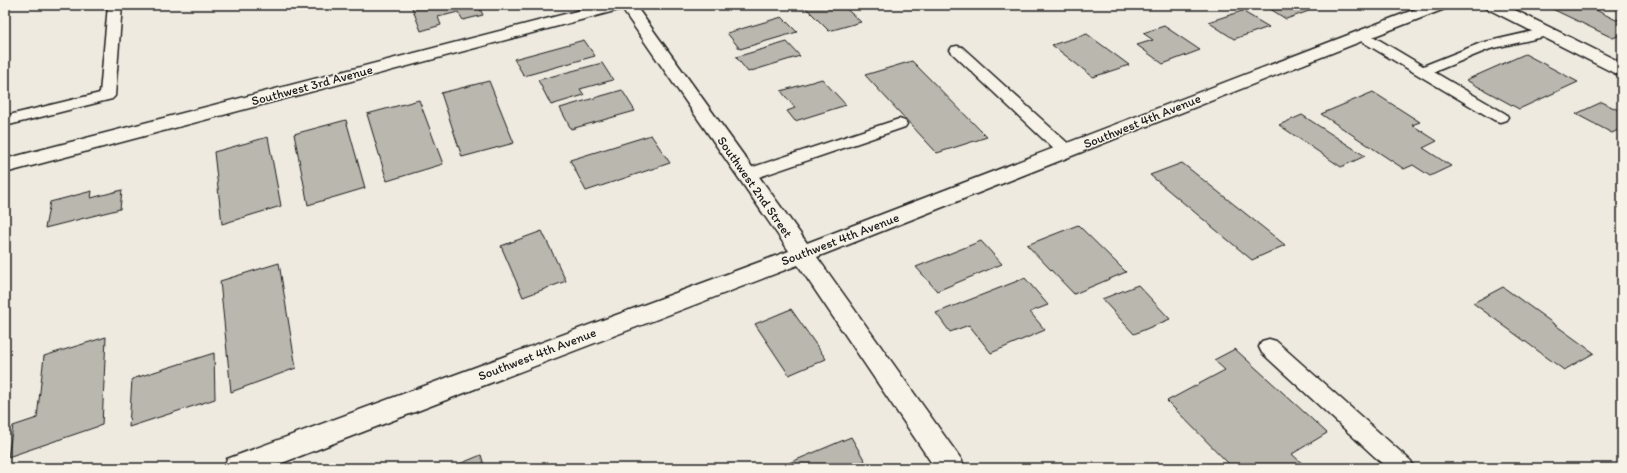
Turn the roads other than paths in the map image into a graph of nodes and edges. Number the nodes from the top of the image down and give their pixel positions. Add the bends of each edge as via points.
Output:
1 (115, 5) edge
2 (619, 5) edge
3 (626, 5) edge
4 (1441, 5) edge
5 (1492, 5) edge
6 (1547, 32) junction
7 (1361, 35) junction
8 (956, 50) dead end
9 (1622, 70) edge
10 (1423, 71) junction
11 (1500, 117) dead end
12 (5, 121) edge
13 (899, 124) dead end
14 (1066, 151) junction
15 (5, 166) edge
16 (747, 175) junction
17 (803, 254) junction
18 (1270, 347) dead end
19 (237, 468) edge
20 (951, 468) edge
21 (1403, 468) edge

1 - 12 lane via 107,96
2 - 15 street, Southwest 3rd Avenue
3 - 16 street, Southwest 2nd Street
4 - 7 street, Southwest 4th Avenue
5 - 6 street
6 - 9 street
6 - 10 lane via 1486,46
7 - 10 lane
7 - 14 street, Southwest 4th Avenue
8 - 14 lane
10 - 11 lane
13 - 16 lane
14 - 17 street, Southwest 4th Avenue
16 - 17 street, Southwest 2nd Street
17 - 19 street, Southwest 4th Avenue
17 - 20 street, Southwest 2nd Street
18 - 21 lane

